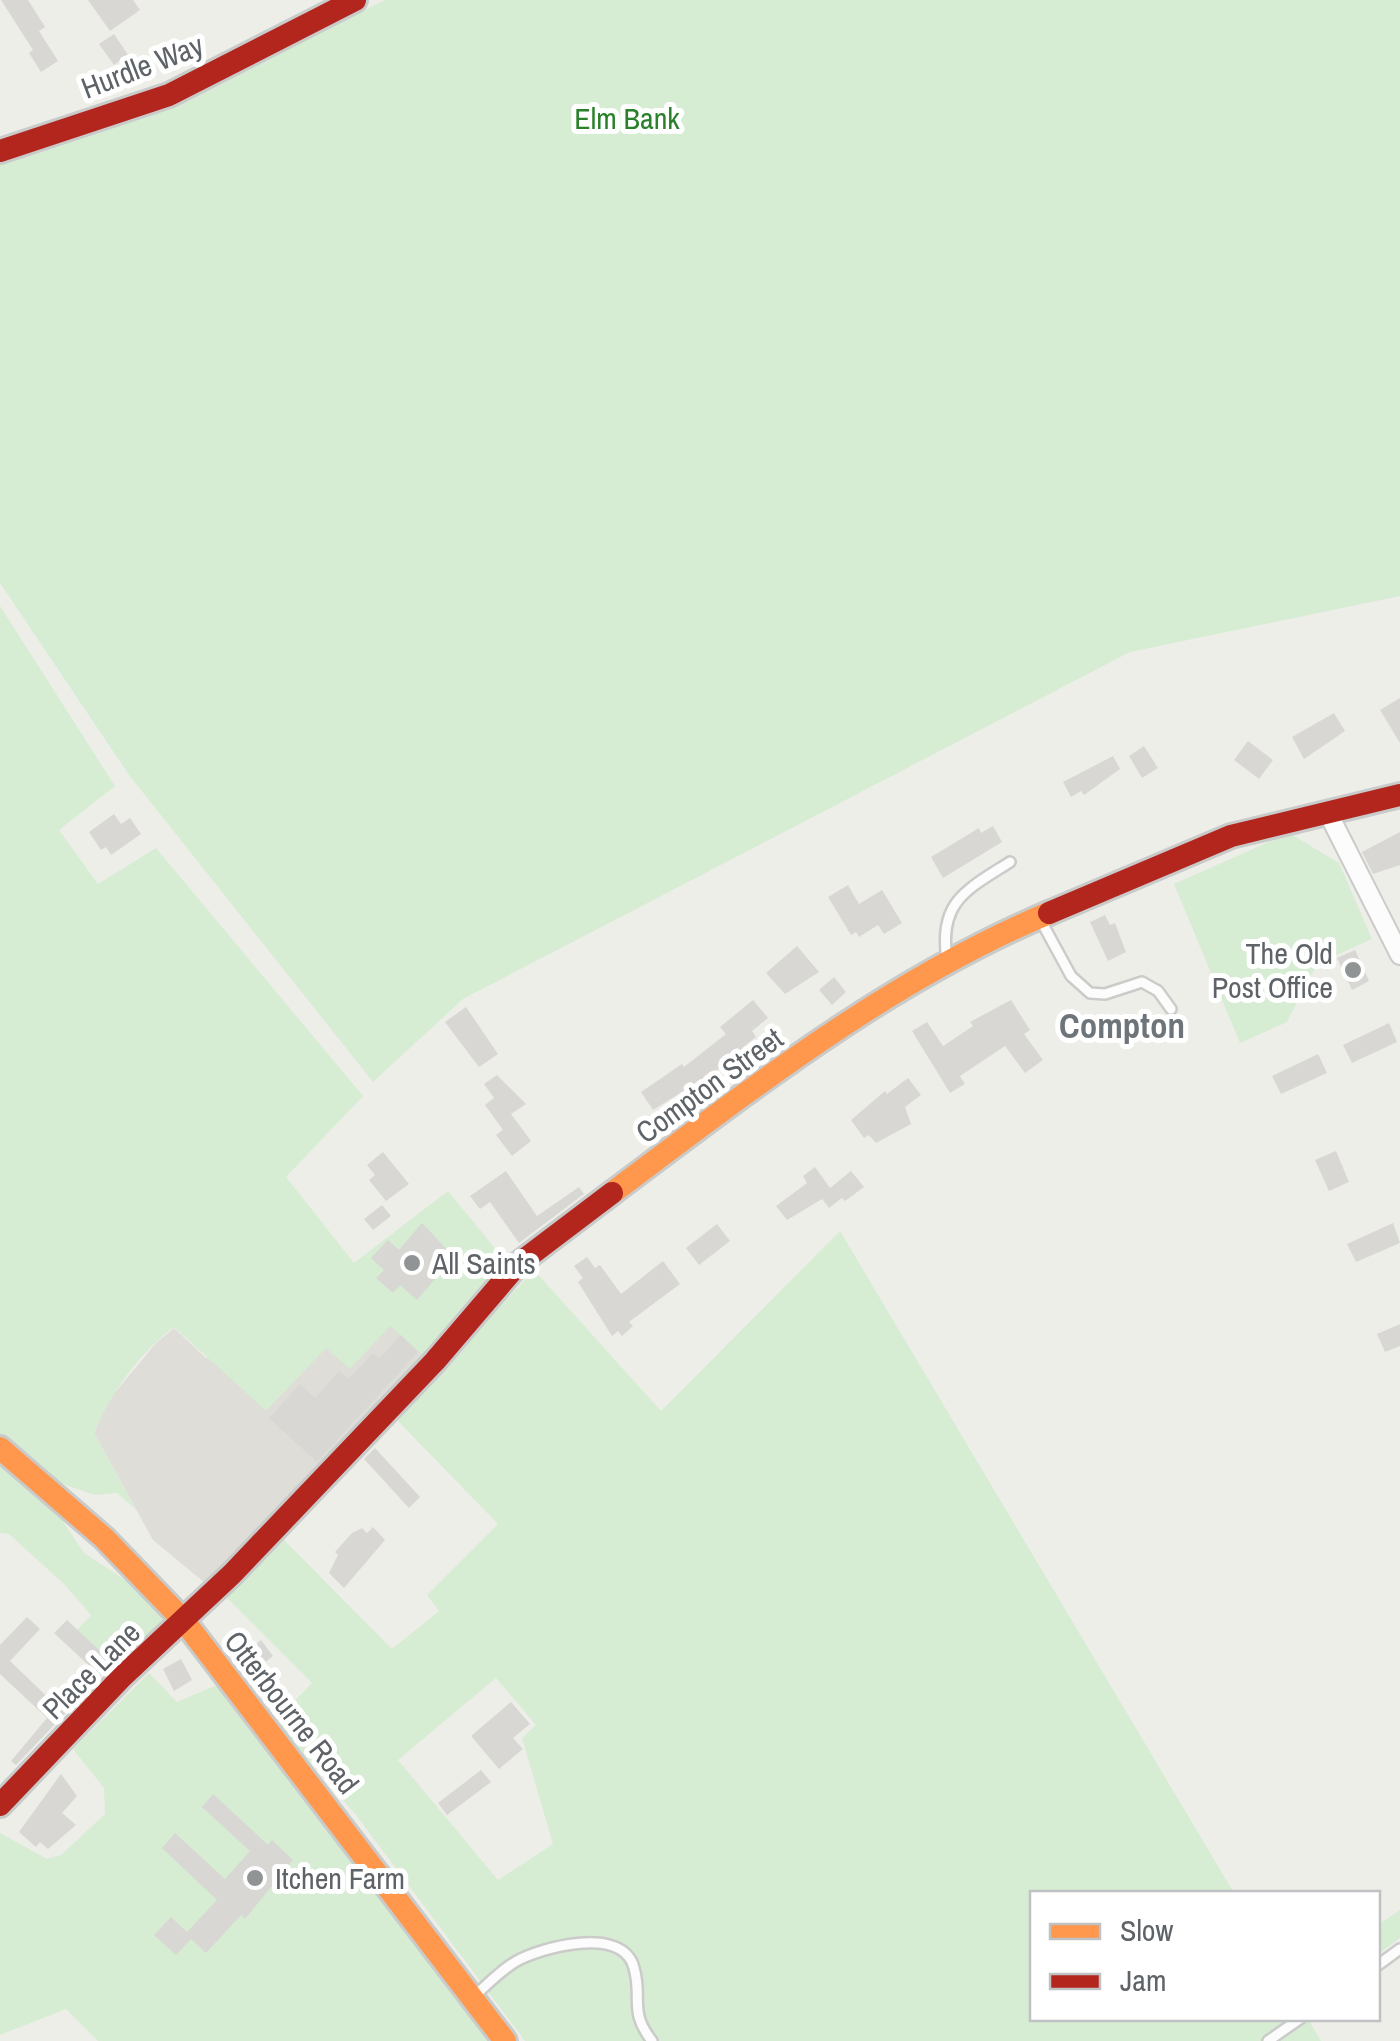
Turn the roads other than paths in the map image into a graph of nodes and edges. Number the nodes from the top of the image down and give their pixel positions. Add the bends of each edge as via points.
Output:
1 (354, 0) edge
2 (0, 151) edge
3 (1400, 795) edge
4 (1328, 812) junction
5 (1010, 862) dead end
6 (1039, 917) junction
7 (1400, 955) edge
8 (948, 962) junction
9 (1172, 1009) dead end
10 (0, 1448) edge
11 (184, 1621) junction
12 (0, 1805) edge
13 (473, 1997) junction
14 (1296, 2021) edge
15 (505, 2041) edge
16 (652, 2041) edge
17 (1268, 2041) edge

1 - 2 street, Hurdle Way via 169,95
3 - 4 street, Compton Street
4 - 6 street, Compton Street via 1231,836
4 - 7 street
5 - 8 lane via 966,890 948,913
6 - 8 street, Compton Street
6 - 9 lane via 1084,990 1101,995 1142,982
8 - 11 street, Compton Street via 765,1078 517,1265 435,1361
10 - 11 street, Otterbourne Road via 104,1538
11 - 12 street, Place Lane
11 - 13 street, Otterbourne Road
13 - 15 street, Otterbourne Road
13 - 16 lane via 534,1952 609,1946 622,1950 635,1970 636,2017
14 - 17 lane

